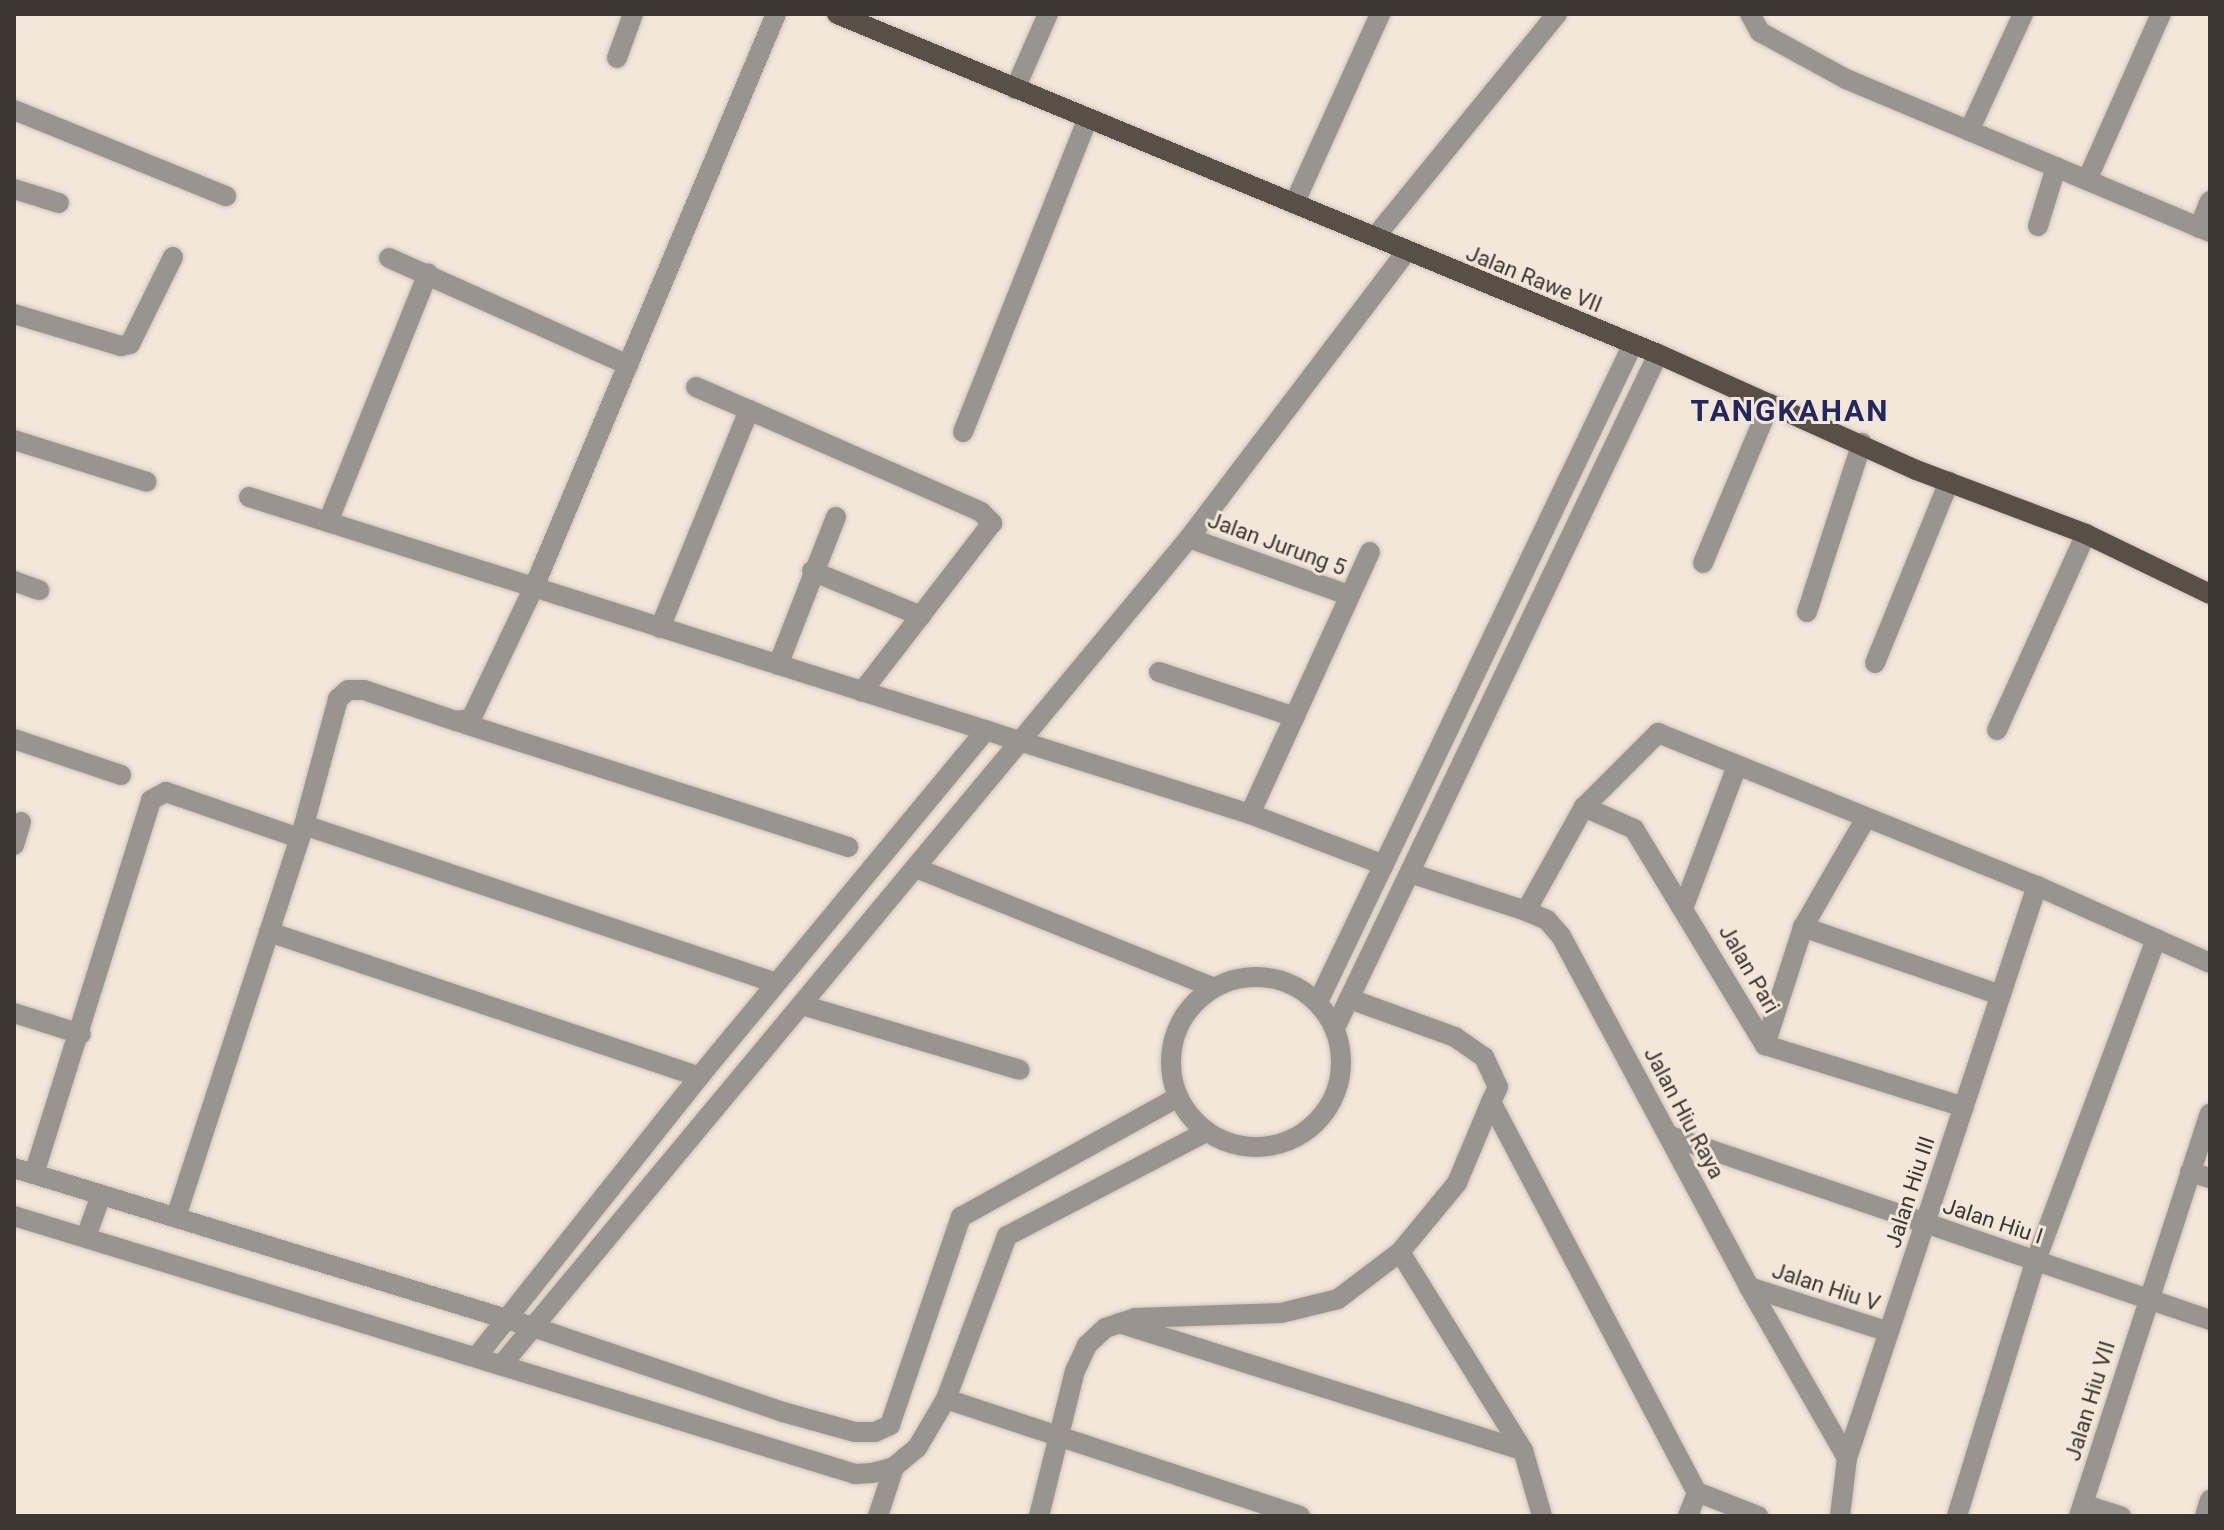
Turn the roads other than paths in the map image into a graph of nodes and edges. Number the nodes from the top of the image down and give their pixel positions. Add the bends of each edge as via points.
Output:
1 (633, 14) edge
2 (776, 14) edge
3 (837, 14) edge
4 (1048, 14) edge
5 (1380, 14) edge
6 (1557, 14) edge
7 (1750, 14) edge
8 (2023, 14) edge
9 (2161, 14) edge
10 (617, 58) dead end
11 (1015, 89) junction
12 (14, 110) edge
13 (1087, 120) junction
14 (1969, 131) junction
15 (2056, 167) junction
16 (2087, 180) junction
17 (14, 189) edge
18 (226, 196) dead end
19 (2210, 201) edge
20 (59, 203) dead end
21 (1294, 204) junction
22 (2038, 226) dead end
23 (2204, 230) edge
24 (1375, 237) junction
25 (1405, 253) junction
26 (173, 257) dead end
27 (389, 258) dead end
28 (428, 273) junction
29 (14, 314) edge
30 (1633, 344) junction
31 (1658, 354) junction
32 (628, 365) junction
33 (696, 387) dead end
34 (1770, 404) junction
35 (749, 410) junction
36 (963, 432) dead end
37 (14, 440) edge
38 (1862, 443) junction
39 (147, 482) dead end
40 (1949, 482) junction
41 (249, 497) dead end
42 (836, 517) dead end
43 (328, 522) junction
44 (2086, 534) junction
45 (1189, 538) junction
46 (1370, 552) dead end
47 (1703, 563) dead end
48 (812, 571) junction
49 (14, 581) edge
50 (534, 587) junction
51 (39, 590) dead end
52 (2210, 594) edge
53 (1348, 595) junction
54 (1807, 612) dead end
55 (921, 616) junction
56 (660, 628) junction
57 (1875, 663) dead end
58 (778, 665) junction
59 (1159, 672) dead end
60 (862, 692) junction
61 (1295, 717) junction
62 (456, 721) junction
63 (986, 730) junction
64 (1997, 730) dead end
65 (14, 739) edge
66 (1020, 742) junction
67 (1737, 766) junction
68 (121, 775) dead end
69 (1584, 807) junction
70 (1250, 814) junction
71 (1866, 818) junction
72 (21, 822) dead end
73 (302, 832) junction
74 (14, 845) edge
75 (848, 847) dead end
76 (1384, 865) junction
77 (916, 868) junction
78 (1410, 873) junction
79 (2037, 886) junction
80 (1684, 906) junction
81 (1526, 911) junction
82 (1803, 927) junction
83 (269, 932) junction
84 (2156, 939) junction
85 (2210, 963) edge
86 (775, 983) junction
87 (1212, 987) junction
88 (2001, 995) junction
89 (1350, 999) junction
90 (1318, 1002) junction
91 (802, 1005) junction
92 (14, 1013) edge
93 (1335, 1028) junction
94 (81, 1034) junction
95 (1765, 1045) junction
96 (1020, 1070) dead end
97 (699, 1077) junction
98 (1178, 1097) junction
99 (1491, 1102) junction
100 (1964, 1107) junction
101 (2210, 1114) edge
102 (1206, 1132) junction
103 (1670, 1136) junction
104 (24, 1171) edge
105 (2200, 1175) edge
106 (101, 1195) junction
107 (14, 1216) edge
108 (176, 1217) junction
109 (1925, 1224) junction
110 (86, 1237) junction
111 (1400, 1252) junction
112 (2036, 1260) junction
113 (1749, 1287) junction
114 (2146, 1299) junction
115 (509, 1319) junction
116 (2210, 1320) edge
117 (1119, 1323) junction
118 (536, 1328) junction
119 (1889, 1332) junction
120 (478, 1355) junction
121 (504, 1362) junction
122 (946, 1399) junction
123 (1060, 1437) junction
124 (1523, 1450) junction
125 (1847, 1458) junction
126 (894, 1467) junction
127 (1697, 1492) junction
128 (2210, 1500) edge
129 (2081, 1510) edge
130 (878, 1516) edge
131 (1039, 1516) edge
132 (1300, 1516) edge
133 (1542, 1516) edge
134 (1688, 1516) edge
135 (1758, 1516) edge
136 (1840, 1516) edge
137 (1957, 1516) edge
138 (2121, 1516) edge
139 (2205, 1516) edge

1 - 10 street
2 - 32 street
3 - 11 main road, Jalan Rawe VII
4 - 11 street
5 - 21 street
6 - 24 street
7 - 14 street via 1760,32 1821,66
8 - 14 street
9 - 16 street
11 - 13 main road, Jalan Rawe VII
12 - 18 street
13 - 21 main road, Jalan Rawe VII
13 - 36 street
14 - 15 street
15 - 16 street
15 - 22 street
16 - 23 street
17 - 20 street
19 - 23 street
21 - 24 main road, Jalan Rawe VII
24 - 25 main road, Jalan Rawe VII
25 - 30 main road, Jalan Rawe VII
25 - 45 street
26 - 29 street via 130,344 121,346
27 - 28 street
28 - 32 street
28 - 43 street
30 - 31 main road, Jalan Rawe VII
30 - 76 street
31 - 34 main road, Jalan Rawe VII
31 - 78 street
32 - 50 street
33 - 35 street
34 - 38 main road, Jalan Rawe VII
34 - 47 street
35 - 55 street via 981,512 992,523
35 - 56 street
37 - 39 street
38 - 40 main road, Jalan Rawe VII
38 - 54 street
40 - 44 main road, Jalan Rawe VII
40 - 57 street
41 - 43 street
42 - 48 street
43 - 50 street
44 - 52 main road, Jalan Rawe VII
44 - 64 street
45 - 53 street, Jalan Jurung 5
45 - 66 street
46 - 53 street
48 - 55 street
48 - 58 street
49 - 51 street
50 - 56 street
50 - 62 street via 471,719
53 - 61 street
55 - 60 street
56 - 58 street
58 - 60 street
59 - 61 street
60 - 63 street
61 - 70 street
62 - 73 street via 364,690 348,690 338,699
62 - 75 street
63 - 66 street
63 - 86 street
65 - 68 street
66 - 70 street
66 - 77 street
67 - 69 street via 1672,737 1650,735
67 - 71 street
67 - 80 street
69 - 80 street, Jalan Pari via 1634,829
69 - 81 street
70 - 76 street
71 - 79 street
71 - 82 street
72 - 74 street
73 - 83 street
73 - 86 street
73 - 94 street via 157,793
76 - 90 street
77 - 87 street
77 - 91 street
78 - 81 street, Jalan Hiu Raya
78 - 89 street
79 - 84 street
79 - 88 street, Jalan Hiu III
80 - 95 street, Jalan Pari
81 - 103 street, Jalan Hiu Raya via 1547,920 1561,936
82 - 88 street
82 - 95 street
83 - 97 street
83 - 108 street
84 - 85 street
84 - 112 street
86 - 97 street
87 - 90 street via 1248,976 1273,979 1286,981
87 - 98 street via 1178,1023 1170,1073
88 - 100 street, Jalan Hiu III
89 - 93 street
89 - 99 street via 1455,1037 1484,1057 1498,1087
90 - 93 street
91 - 96 street
91 - 118 street
92 - 94 street
93 - 102 street via 1342,1055 1339,1082 1329,1108 1310,1128 1286,1142 1259,1147 1231,1144
94 - 104 street
95 - 100 street, Jalan Pari
97 - 115 street
98 - 102 street
98 - 118 street via 961,1217 890,1425 875,1432 855,1432 783,1412
99 - 111 street via 1457,1183
99 - 127 street
100 - 109 street, Jalan Hiu III
101 - 105 street, Jalan Hiu VII
102 - 122 street via 1007,1236
103 - 109 street, Jalan Hiu I
103 - 113 street, Jalan Hiu Raya
104 - 106 street
105 - 114 street, Jalan Hiu VII
106 - 108 street
106 - 110 street
107 - 110 street
108 - 115 street
109 - 112 street, Jalan Hiu I
109 - 119 street, Jalan Hiu III
110 - 120 street
111 - 117 street via 1338,1299 1281,1313 1175,1314
111 - 124 street
112 - 114 street, Jalan Hiu I
112 - 137 street
113 - 119 street, Jalan Hiu V
113 - 125 street, Jalan Hiu Raya
114 - 116 street, Jalan Hiu I
114 - 129 street, Jalan Hiu VII
115 - 118 street
115 - 120 street
117 - 123 street via 1087,1345
117 - 124 street
118 - 121 street
119 - 125 street, Jalan Hiu III
120 - 121 street
121 - 126 street via 855,1474
122 - 123 street
122 - 126 street via 917,1448
123 - 131 street
123 - 132 street
124 - 133 street
125 - 136 street, Jalan Hiu III
126 - 130 street
127 - 134 street
127 - 135 street
128 - 139 street
129 - 138 street

